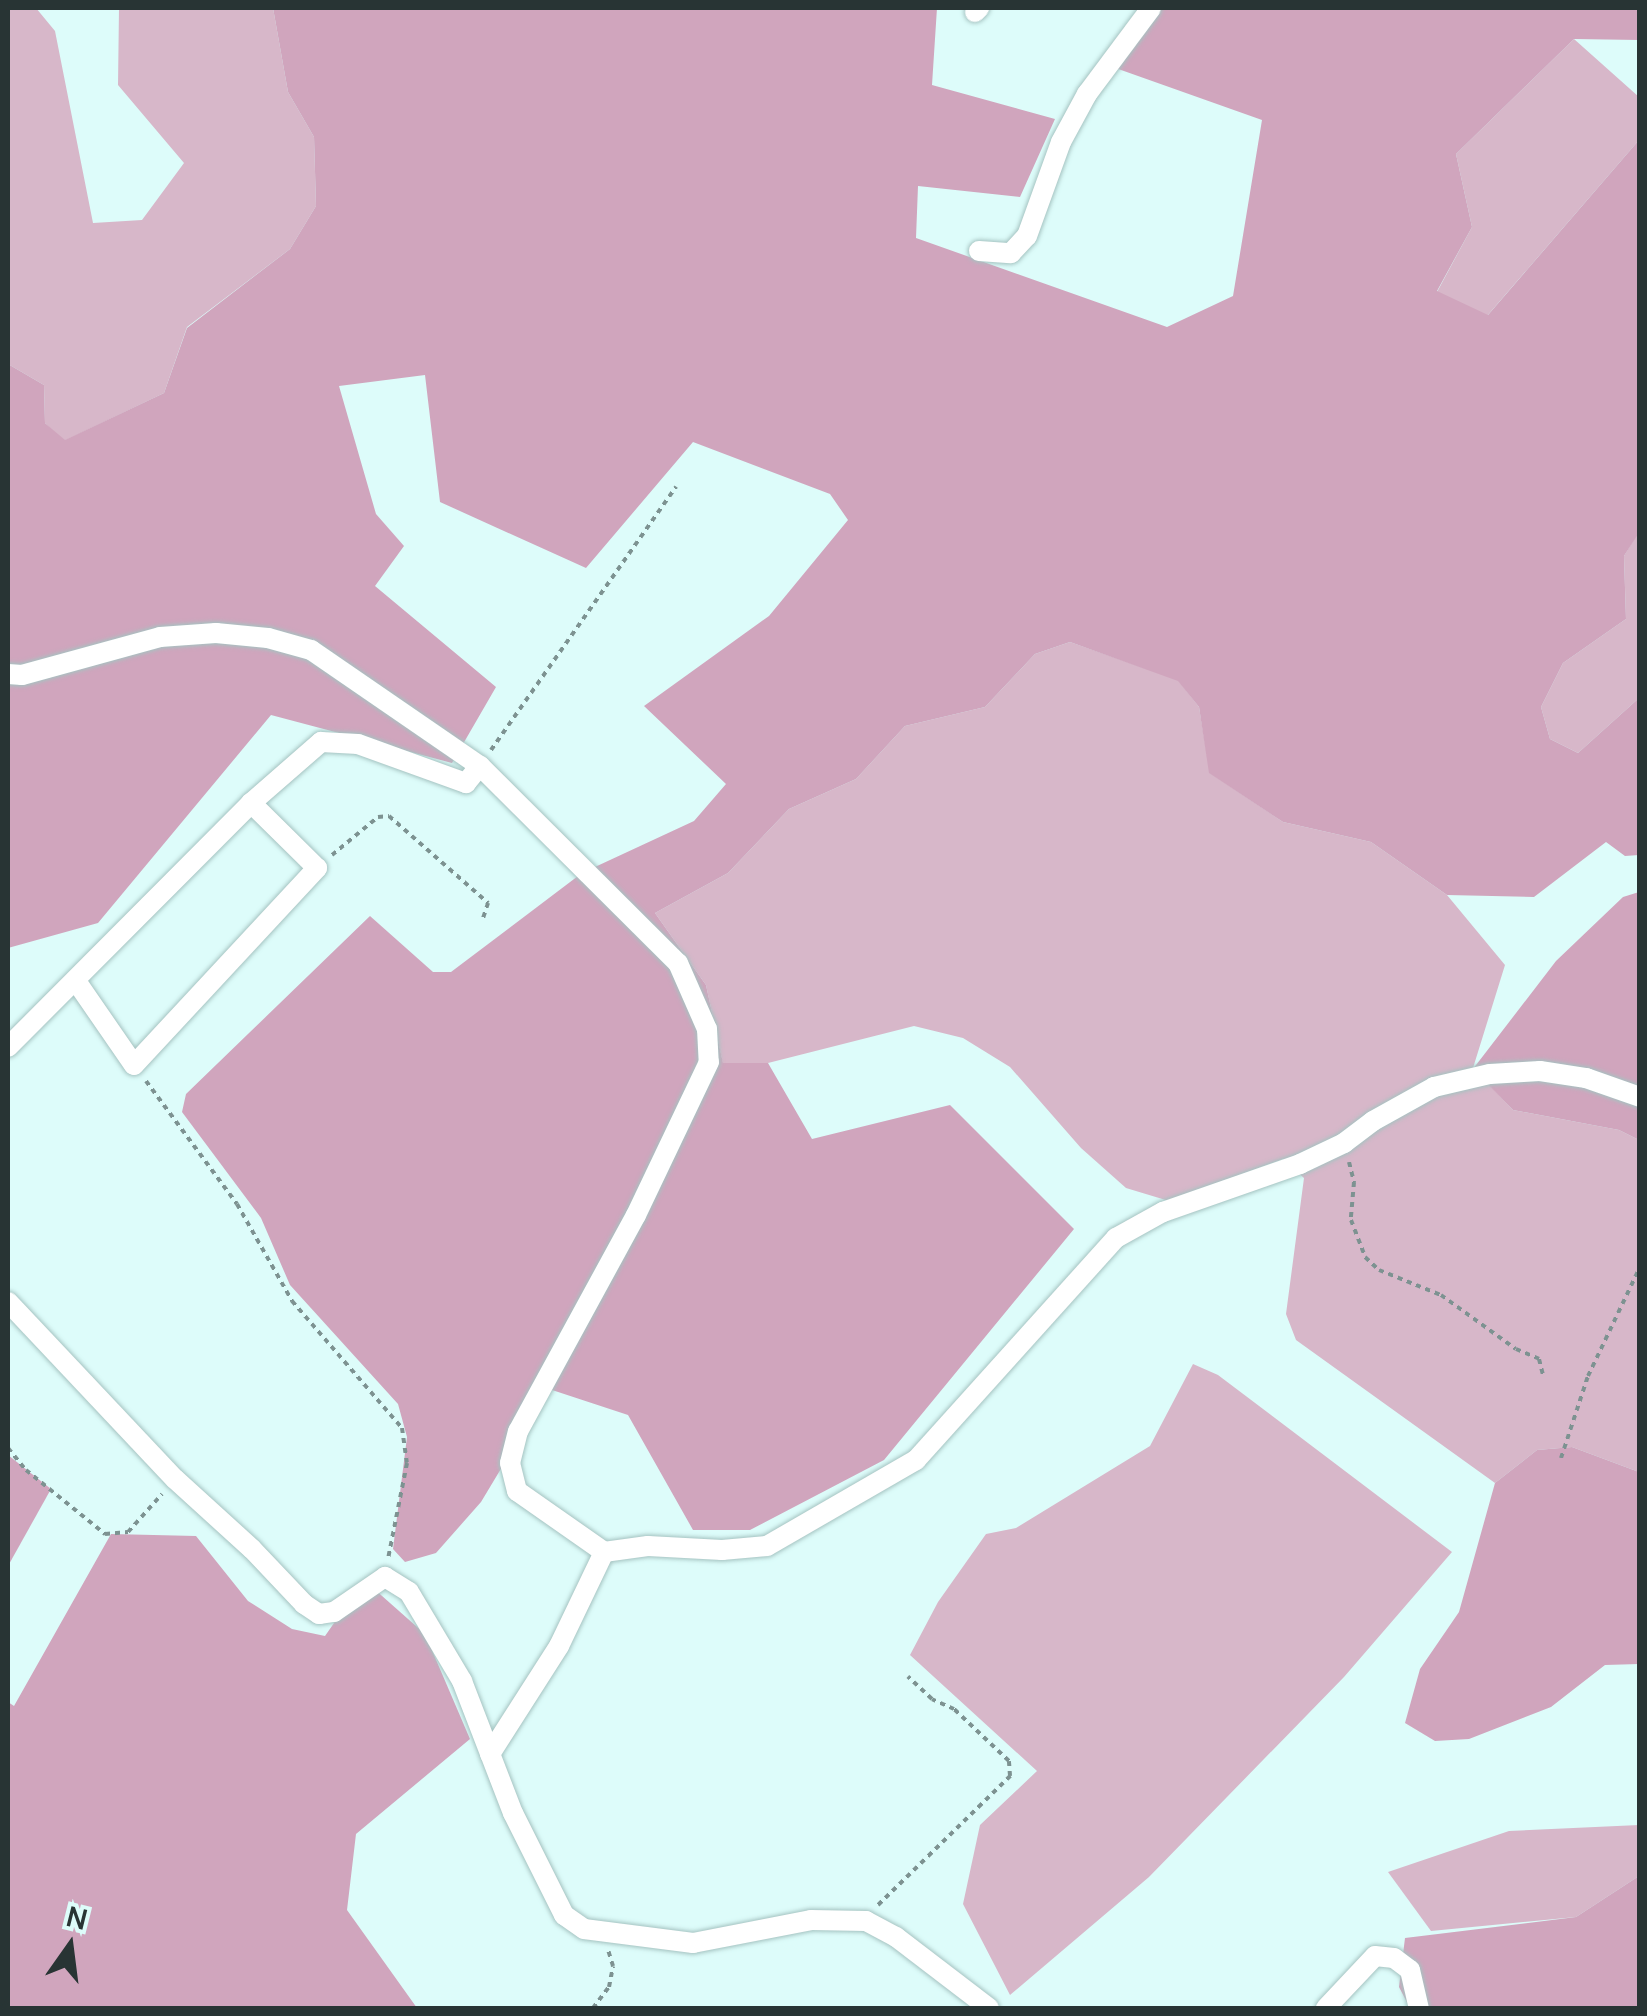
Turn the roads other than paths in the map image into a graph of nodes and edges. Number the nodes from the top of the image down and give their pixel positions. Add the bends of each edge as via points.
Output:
1 (1150, 8) edge
2 (979, 252) dead end
3 (8, 674) edge
4 (480, 766) junction
5 (251, 803) junction
6 (76, 981) junction
7 (8, 1047) edge
8 (1640, 1097) edge
9 (8, 1302) edge
10 (604, 1552) junction
11 (490, 1754) junction
12 (989, 2008) edge
13 (1326, 2008) edge
14 (1419, 2008) edge

1 - 2 street via 1061,142 1027,236 1011,252
3 - 4 street via 160,637 268,638 311,650
4 - 5 street via 466,783 358,744 321,742
4 - 10 street via 678,963 708,1029 709,1062 636,1215 518,1431 510,1463 517,1490
5 - 6 street
5 - 6 street via 317,868 134,1065
6 - 7 street
8 - 10 street via 1540,1071 1434,1087 1300,1164 1162,1212 1116,1238 916,1460 767,1546
9 - 11 street via 175,1479 319,1614 334,1612 385,1577 409,1592 462,1681
10 - 11 street via 559,1646
11 - 12 street via 551,1896 584,1929 693,1943 811,1920 866,1921
13 - 14 street via 1375,1956 1394,1958 1410,1970

